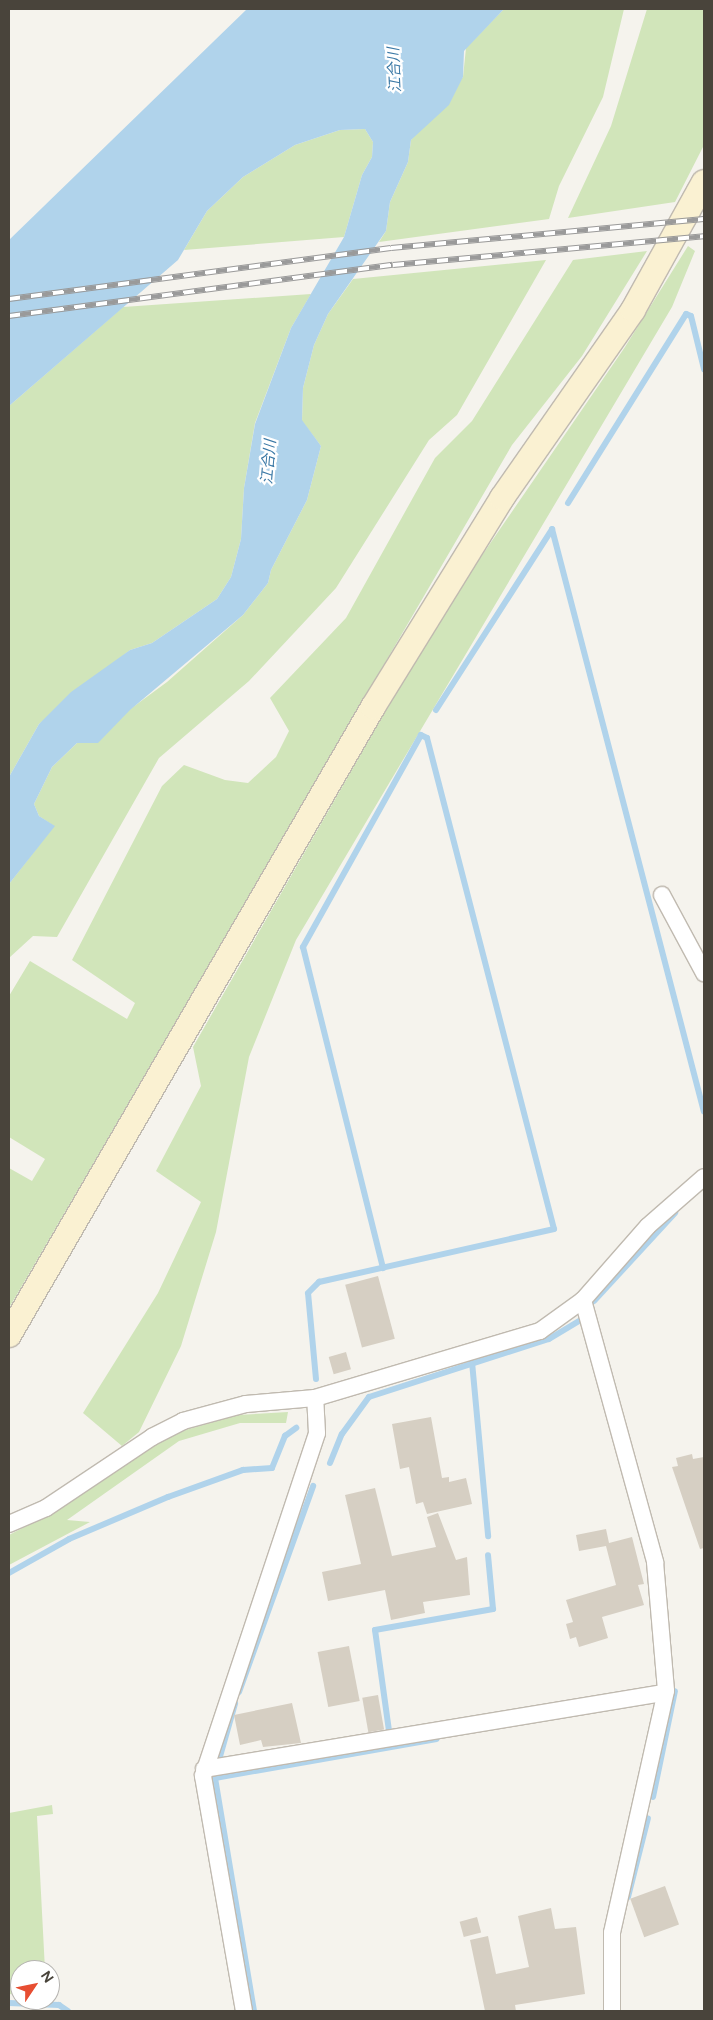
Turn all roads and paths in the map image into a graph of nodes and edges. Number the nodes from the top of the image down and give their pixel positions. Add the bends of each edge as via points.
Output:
1 (704, 182) edge
2 (662, 895) dead end
3 (704, 973) edge
4 (704, 1178) edge
5 (583, 1300) junction
6 (9, 1335) edge
7 (316, 1398) junction
8 (9, 1524) edge
9 (666, 1693) junction
10 (205, 1769) junction
11 (244, 2011) edge
12 (612, 2011) edge

1 - 6 street via 633,310 502,498 373,707
2 - 3 street
4 - 5 street via 648,1226
5 - 7 street via 540,1331
5 - 9 street via 655,1562
7 - 8 street via 246,1404 183,1421 152,1437 46,1508
7 - 10 street via 317,1433
9 - 10 street
9 - 12 street via 612,1933
10 - 11 street

